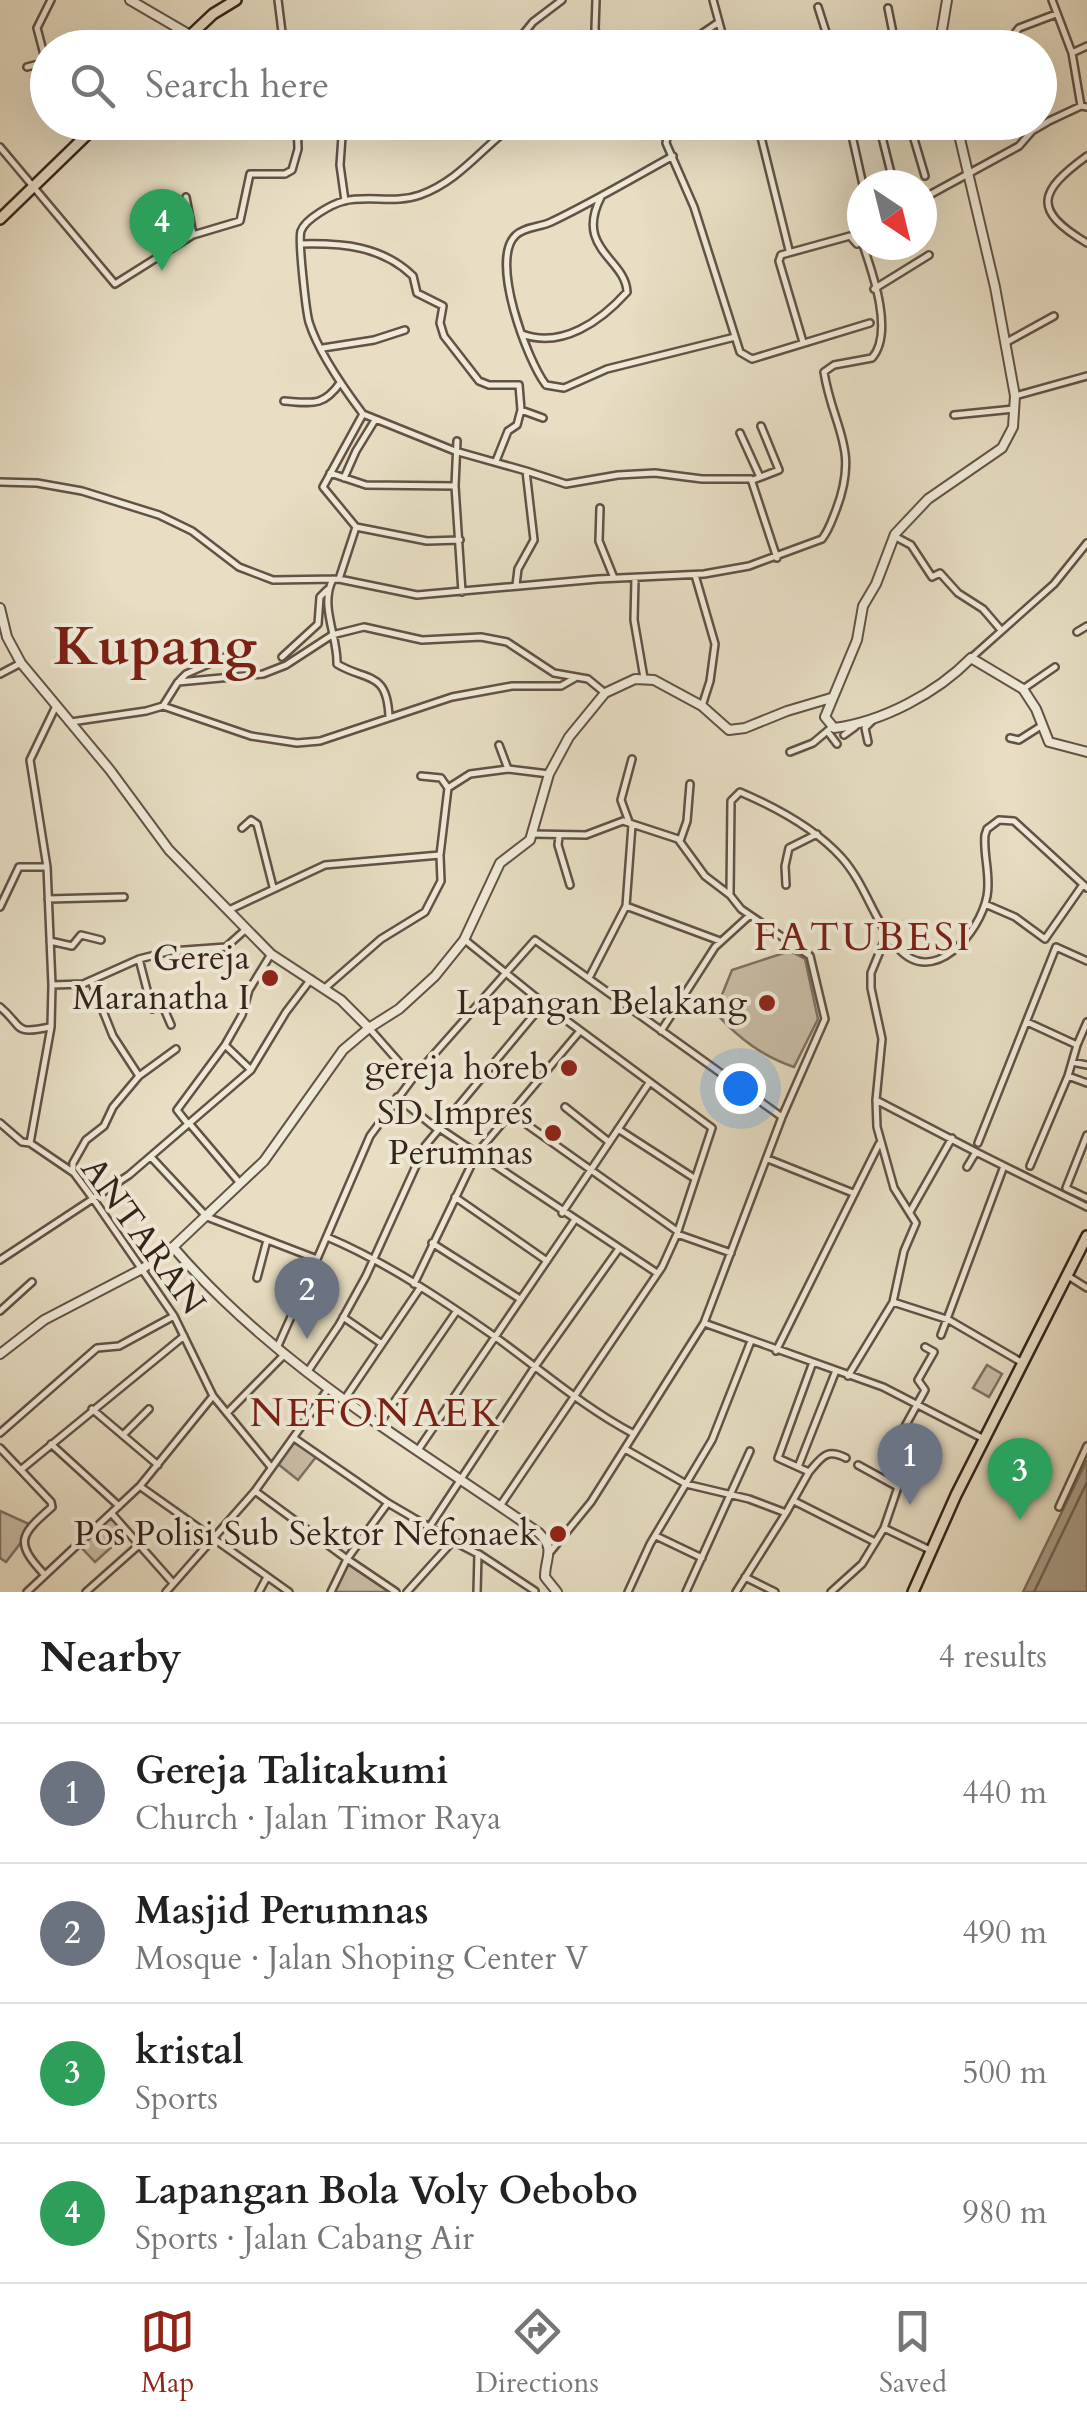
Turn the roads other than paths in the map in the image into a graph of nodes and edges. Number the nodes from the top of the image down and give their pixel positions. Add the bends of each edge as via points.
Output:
1 (51, 0) edge
2 (130, 0) edge
3 (236, 0) edge
4 (278, 0) edge
5 (562, 0) edge
6 (596, 0) edge
7 (713, 0) edge
8 (946, 0) edge
9 (1052, 0) edge
10 (818, 7) dead end
11 (888, 8) dead end
12 (1056, 14) junction
13 (719, 22) junction
14 (38, 30) edge
15 (181, 30) edge
16 (197, 30) edge
17 (282, 30) edge
18 (527, 30) edge
19 (596, 30) edge
20 (707, 30) edge
21 (721, 30) edge
22 (825, 30) edge
23 (892, 30) edge
24 (941, 30) edge
25 (1017, 30) edge
26 (1087, 46) edge
27 (1072, 53) junction
28 (1084, 107) edge
29 (1057, 118) edge
30 (81, 140) edge
31 (298, 140) edge
32 (342, 140) edge
33 (492, 140) edge
34 (666, 140) edge
35 (762, 140) edge
36 (852, 140) edge
37 (883, 140) edge
38 (914, 140) edge
39 (960, 140) edge
40 (1024, 140) edge
41 (0, 147) edge
42 (673, 156) junction
43 (1087, 156) edge
44 (859, 170) edge
45 (890, 170) edge
46 (923, 170) edge
47 (968, 174) junction
48 (34, 185) junction
49 (937, 191) edge
50 (602, 195) junction
51 (186, 197) dead end
52 (345, 201) junction
53 (0, 219) edge
54 (193, 235) junction
55 (847, 237) edge
56 (301, 244) junction
57 (1087, 244) edge
58 (790, 250) junction
59 (865, 260) edge
60 (921, 260) edge
61 (874, 288) junction
62 (1054, 316) dead end
63 (870, 323) dead end
64 (405, 330) dead end
65 (522, 334) junction
66 (735, 337) junction
67 (803, 342) junction
68 (1005, 343) junction
69 (323, 348) junction
70 (1087, 376) edge
71 (340, 382) junction
72 (1015, 396) junction
73 (284, 401) dead end
74 (1014, 409) junction
75 (520, 410) junction
76 (363, 414) junction
77 (954, 415) dead end
78 (543, 418) dead end
79 (375, 420) junction
80 (761, 426) dead end
81 (740, 433) dead end
82 (456, 441) dead end
83 (454, 451) junction
84 (496, 461) junction
85 (526, 471) junction
86 (330, 473) junction
87 (344, 478) junction
88 (757, 479) junction
89 (0, 482) edge
90 (455, 486) junction
91 (600, 508) dead end
92 (356, 527) junction
93 (894, 536) junction
94 (460, 540) junction
95 (1087, 543) edge
96 (777, 558) junction
97 (695, 576) junction
98 (614, 578) junction
99 (336, 579) junction
100 (634, 579) junction
101 (516, 585) junction
102 (328, 590) junction
103 (462, 592) junction
104 (0, 608) edge
105 (1087, 626) edge
106 (1002, 631) junction
107 (1077, 632) dead end
108 (332, 635) junction
109 (228, 656) dead end
110 (282, 657) dead end
111 (971, 658) junction
112 (21, 663) junction
113 (1055, 667) dead end
114 (0, 674) edge
115 (575, 678) junction
116 (644, 678) junction
117 (178, 682) junction
118 (1023, 689) junction
119 (605, 693) junction
120 (832, 698) junction
121 (56, 706) junction
122 (162, 706) junction
123 (702, 706) junction
124 (388, 716) junction
125 (874, 719) junction
126 (71, 722) junction
127 (856, 724) junction
128 (1041, 726) junction
129 (830, 730) junction
130 (844, 734) dead end
131 (1010, 738) dead end
132 (868, 742) dead end
133 (837, 744) dead end
134 (498, 745) dead end
135 (790, 752) dead end
136 (1087, 752) edge
137 (632, 759) dead end
138 (508, 769) junction
139 (549, 774) junction
140 (421, 776) dead end
141 (690, 784) dead end
142 (448, 788) junction
143 (630, 824) junction
144 (242, 828) dead end
145 (532, 834) junction
146 (817, 834) junction
147 (559, 836) junction
148 (680, 841) junction
149 (440, 855) junction
150 (47, 867) junction
151 (570, 885) dead end
152 (786, 886) dead end
153 (273, 887) junction
154 (1085, 887) edge
155 (730, 895) junction
156 (124, 897) dead end
157 (48, 899) junction
158 (985, 904) junction
159 (626, 906) junction
160 (0, 907) edge
161 (226, 912) junction
162 (748, 916) junction
163 (245, 930) junction
164 (887, 934) junction
165 (101, 940) dead end
166 (464, 940) junction
167 (720, 940) junction
168 (49, 941) junction
169 (271, 954) junction
170 (139, 959) junction
171 (1087, 961) edge
172 (505, 973) junction
173 (590, 976) junction
174 (311, 979) junction
175 (92, 981) junction
176 (52, 985) junction
177 (325, 988) junction
178 (543, 1004) junction
179 (0, 1007) edge
180 (1028, 1022) junction
181 (1087, 1022) edge
182 (171, 1025) dead end
183 (51, 1027) junction
184 (368, 1028) junction
185 (580, 1031) junction
186 (661, 1031) junction
187 (226, 1045) junction
188 (1077, 1046) junction
189 (176, 1050) dead end
190 (1072, 1062) junction
191 (1087, 1065) edge
192 (251, 1070) junction
193 (138, 1076) junction
194 (1068, 1076) junction
195 (413, 1078) junction
196 (649, 1082) junction
197 (1087, 1083) edge
198 (397, 1097) junction
199 (876, 1100) junction
200 (564, 1107) dead end
201 (512, 1114) junction
202 (782, 1117) junction
203 (0, 1123) edge
204 (189, 1123) junction
205 (438, 1129) junction
206 (618, 1129) junction
207 (1087, 1135) edge
208 (952, 1138) junction
209 (30, 1142) junction
210 (609, 1142) junction
211 (978, 1143) dead end
212 (880, 1144) junction
213 (976, 1152) junction
214 (477, 1153) junction
215 (151, 1157) junction
216 (768, 1159) junction
217 (1077, 1160) junction
218 (1087, 1164) edge
219 (1004, 1166) junction
220 (1030, 1166) dead end
221 (967, 1167) dead end
222 (592, 1168) junction
223 (74, 1173) junction
224 (694, 1178) junction
225 (241, 1184) junction
226 (854, 1193) junction
227 (454, 1196) junction
228 (1087, 1198) edge
229 (94, 1200) junction
230 (1087, 1207) edge
231 (562, 1212) junction
232 (910, 1212) junction
233 (207, 1216) junction
234 (574, 1221) junction
235 (677, 1232) junction
236 (1087, 1236) edge
237 (326, 1237) junction
238 (267, 1240) junction
239 (432, 1242) junction
240 (173, 1247) junction
241 (618, 1250) junction
242 (731, 1253) junction
243 (374, 1257) junction
244 (0, 1260) edge
245 (317, 1260) junction
246 (546, 1262) junction
247 (142, 1269) junction
248 (658, 1274) junction
249 (1065, 1274) junction
250 (257, 1278) dead end
251 (32, 1282) dead end
252 (417, 1286) junction
253 (1087, 1288) edge
254 (520, 1299) junction
255 (893, 1302) junction
256 (0, 1311) edge
257 (456, 1312) junction
258 (174, 1316) junction
259 (343, 1318) junction
260 (948, 1320) junction
261 (704, 1323) junction
262 (941, 1335) dead end
263 (184, 1336) junction
264 (495, 1337) junction
265 (751, 1340) junction
266 (382, 1344) junction
267 (925, 1346) dead end
268 (776, 1351) junction
269 (280, 1353) junction
270 (0, 1354) edge
271 (813, 1362) junction
272 (1024, 1364) junction
273 (534, 1368) junction
274 (835, 1372) junction
275 (306, 1374) junction
276 (848, 1376) junction
277 (328, 1389) junction
278 (213, 1396) junction
279 (575, 1396) junction
280 (344, 1400) junction
281 (918, 1405) junction
282 (92, 1409) junction
283 (149, 1409) dead end
284 (229, 1412) junction
285 (380, 1424) junction
286 (0, 1433) edge
287 (634, 1434) junction
288 (123, 1435) junction
289 (294, 1438) junction
290 (984, 1439) junction
291 (51, 1444) junction
292 (1087, 1446) edge
293 (0, 1448) edge
294 (625, 1449) junction
295 (418, 1450) junction
296 (750, 1451) dead end
297 (846, 1458) dead end
298 (158, 1465) junction
299 (858, 1465) dead end
300 (798, 1466) junction
301 (271, 1467) junction
302 (22, 1468) junction
303 (809, 1472) junction
304 (459, 1479) junction
305 (686, 1484) junction
306 (140, 1486) junction
307 (898, 1486) junction
308 (255, 1491) junction
309 (729, 1495) junction
310 (794, 1501) junction
311 (388, 1502) junction
312 (119, 1506) junction
313 (500, 1506) junction
314 (1059, 1507) dead end
315 (786, 1513) junction
316 (111, 1514) junction
317 (430, 1526) junction
318 (884, 1528) junction
319 (213, 1536) junction
320 (656, 1536) junction
321 (453, 1542) junction
322 (875, 1542) junction
323 (139, 1545) junction
324 (551, 1551) junction
325 (932, 1551) junction
326 (478, 1554) junction
327 (702, 1558) junction
328 (347, 1559) junction
329 (44, 1575) junction
330 (745, 1576) junction
331 (545, 1577) junction
332 (267, 1578) junction
333 (173, 1583) junction
334 (535, 1591) edge
335 (27, 1592) edge
336 (86, 1592) edge
337 (166, 1592) edge
338 (259, 1592) edge
339 (289, 1592) edge
340 (330, 1592) edge
341 (396, 1592) edge
342 (407, 1592) edge
343 (477, 1592) edge
344 (557, 1592) edge
345 (628, 1592) edge
346 (686, 1592) edge
347 (736, 1592) edge
348 (775, 1592) edge
349 (831, 1592) edge
350 (913, 1592) edge

1 - 14 street
2 - 15 street
3 - 16 main road
4 - 17 street
5 - 18 street
6 - 19 street
7 - 13 street
8 - 24 street
9 - 12 street
10 - 22 street
11 - 23 street
12 - 25 street
12 - 27 street
13 - 20 street
13 - 21 street
26 - 27 street
27 - 28 street
28 - 29 street
30 - 48 main road
31 - 54 street via 292,170 250,174 241,219
32 - 52 street
33 - 52 street via 460,174 420,195
34 - 42 street
35 - 58 street
36 - 44 street
37 - 45 street
38 - 46 street
39 - 47 street
40 - 47 street
41 - 48 street
42 - 50 street
42 - 66 street
43 - 57 street via 1055,180 1048,198 1061,226
47 - 49 street
47 - 68 street
48 - 53 main road
48 - 54 street via 114,284
50 - 65 street via 517,233 506,248 506,276
50 - 65 street via 596,240 627,292 610,311 567,334 542,340
51 - 54 street
52 - 56 street via 304,226
55 - 58 street
56 - 69 street via 308,317
56 - 75 street via 361,249 400,264 415,278 416,294 444,306 444,336 480,381 519,384
58 - 67 street via 780,261
59 - 61 street
60 - 61 street
61 - 96 street via 882,322 876,355 824,372 848,463 845,486 822,539
62 - 68 street
63 - 67 street
64 - 69 street
65 - 66 street via 546,385 564,388 607,369
66 - 67 street via 740,352 752,358
68 - 72 street
69 - 71 street
70 - 72 street
71 - 73 street via 327,399
71 - 76 street
72 - 74 street
74 - 77 street
74 - 93 street via 1007,444 928,499
75 - 78 street
75 - 84 street
76 - 79 street
76 - 86 street
79 - 83 street
79 - 87 street
80 - 88 street via 779,470
81 - 88 street
82 - 83 street
83 - 84 street
83 - 90 street
84 - 85 street
85 - 88 street via 566,484 655,473
85 - 101 street via 534,540
86 - 87 street
86 - 92 street via 324,487
87 - 90 street via 366,486
88 - 96 street
89 - 99 street via 82,491 159,516 264,578
90 - 94 street
91 - 98 street via 600,541
92 - 94 street via 427,542
92 - 99 street
93 - 106 street via 911,545 932,577 940,573
93 - 120 street
94 - 103 street
95 - 106 street
96 - 97 street
97 - 100 street
97 - 123 street via 714,644
98 - 100 street
98 - 101 street
99 - 102 street
99 - 103 street via 417,595
100 - 116 street
101 - 103 street
102 - 108 street
102 - 110 street via 320,597 318,624
104 - 112 street
105 - 107 street
106 - 111 street
108 - 115 street via 364,627 422,640 494,639 554,674
108 - 117 street via 263,674
108 - 124 street via 338,666 381,683
109 - 117 street
111 - 118 street
111 - 125 street
112 - 114 street
112 - 121 street
113 - 118 street
115 - 119 street via 594,681
115 - 124 street via 561,686 494,688
116 - 119 street
116 - 123 street
117 - 122 street
118 - 128 street
119 - 139 street
120 - 123 street via 735,730 722,727
120 - 129 street via 825,717
121 - 126 street
121 - 150 street, ANTARAN via 30,760
122 - 124 street via 236,733 297,743
122 - 126 street
125 - 127 street
125 - 132 street via 865,728
126 - 161 street
127 - 129 street
127 - 130 street
128 - 131 street via 1019,740
128 - 136 street via 1052,744
129 - 133 street
129 - 135 street
134 - 138 street
137 - 143 street via 621,800
138 - 139 street
138 - 142 street via 470,774
139 - 145 street
140 - 142 street via 441,778
141 - 148 street
142 - 149 street
143 - 147 street
143 - 148 street
143 - 159 street
144 - 153 street via 251,820 258,824
145 - 147 street
145 - 166 street via 500,863
146 - 152 street via 788,850
146 - 155 street via 743,792 734,795
146 - 164 street via 853,871
147 - 151 street
148 - 155 street via 707,878
149 - 153 street via 325,865
149 - 177 street via 441,881 425,912 380,938
150 - 157 street, ANTARAN
150 - 160 street via 18,867
153 - 161 street
154 - 158 street via 1044,939
154 - 158 street via 1018,824 999,820 987,829
155 - 162 street
156 - 157 street
157 - 168 street, ANTARAN
158 - 164 street via 956,948 934,963 908,958
159 - 167 street
159 - 173 street
161 - 163 street
162 - 167 street
162 - 202 street via 810,956 826,1014
163 - 169 street
163 - 170 street via 226,948
164 - 199 street via 871,973 882,1038
165 - 168 street via 81,935 72,946
166 - 172 street
166 - 184 street via 417,994
167 - 186 street
168 - 176 street, ANTARAN
169 - 174 street
169 - 187 street
170 - 175 street
170 - 182 street via 152,1009 162,1004
171 - 180 street via 1056,947
172 - 173 street via 536,940
172 - 178 street
172 - 195 street
173 - 186 street
174 - 177 street
174 - 192 street
175 - 176 street
175 - 193 street
176 - 183 street, ANTARAN
177 - 184 street
178 - 185 street
178 - 205 street
179 - 183 street via 21,1030
180 - 188 street
180 - 211 street
181 - 188 street
183 - 209 street, ANTARAN
184 - 195 street
184 - 225 street via 330,1066
185 - 196 street
185 - 201 street
186 - 202 street
187 - 192 street
187 - 204 street via 177,1110
188 - 190 street
189 - 193 street
190 - 191 street
190 - 194 street
192 - 204 street
193 - 223 street via 79,1151
194 - 197 street
194 - 220 street
195 - 198 street
196 - 206 street
196 - 224 street via 711,1126
198 - 205 street
198 - 237 street via 359,1157
199 - 208 street
199 - 212 street
200 - 210 street
201 - 214 street
201 - 222 street
202 - 216 street
203 - 209 street
204 - 215 street
204 - 225 street
205 - 214 street
205 - 243 street
206 - 210 street
206 - 224 street
207 - 217 street
208 - 213 street
208 - 232 street
209 - 223 street, ANTARAN
210 - 222 street
212 - 226 street
212 - 232 street
213 - 219 street
213 - 221 street
214 - 227 street
214 - 231 street
215 - 229 street
215 - 233 street
216 - 226 street
216 - 242 street
217 - 218 street
217 - 228 street via 1066,1188
219 - 230 street
219 - 260 street
222 - 231 street
222 - 235 street
223 - 229 street, ANTARAN
224 - 235 street
225 - 233 street
226 - 268 street
227 - 239 street
227 - 246 street
229 - 244 street
229 - 247 street, ANTARAN
231 - 234 street
232 - 255 street via 915,1230
233 - 238 street
233 - 240 street
234 - 241 street
234 - 246 street
235 - 242 street
235 - 248 street
236 - 249 main road
237 - 243 street
237 - 245 street
238 - 245 street
238 - 250 street
239 - 252 street
239 - 254 street
240 - 247 street
240 - 269 street
241 - 248 street
241 - 273 street
242 - 261 street
243 - 252 street
243 - 259 street
245 - 269 street
246 - 254 street
247 - 258 street, ANTARAN
247 - 270 street via 44,1320
248 - 279 street
249 - 253 street
249 - 272 main road
251 - 256 street
252 - 257 street
252 - 266 street
254 - 264 street
255 - 260 street
255 - 276 street
257 - 264 street
257 - 285 street
258 - 263 street, ANTARAN
258 - 286 street via 118,1346 97,1348
259 - 266 street
259 - 275 street
260 - 262 street
260 - 272 street
261 - 265 street
261 - 287 street
263 - 278 street, ANTARAN
263 - 282 street
264 - 273 street
264 - 295 street
265 - 268 street
265 - 305 street via 712,1440
266 - 280 street
267 - 281 street via 934,1352 918,1380 926,1390
268 - 271 street
269 - 275 street
269 - 284 street
271 - 274 street
271 - 300 street via 778,1458
272 - 290 main road
273 - 279 street
273 - 304 street
274 - 276 street
274 - 300 street
275 - 277 street
276 - 281 street
277 - 280 street
277 - 289 street
278 - 284 street, ANTARAN
278 - 298 street
279 - 287 street
279 - 313 street
280 - 285 street
281 - 290 street
281 - 307 street via 892,1450 906,1470
282 - 288 street
282 - 291 street
283 - 288 street
284 - 301 street, ANTARAN
285 - 295 street
287 - 294 street
288 - 298 street
289 - 301 street
289 - 311 street
290 - 325 main road
291 - 302 street
291 - 312 street
292 - 314 street
293 - 302 street
294 - 305 street
294 - 324 street
295 - 304 street
296 - 309 street
297 - 303 street via 825,1454
298 - 306 street
299 - 307 street
300 - 303 street
301 - 308 street
302 - 329 street via 52,1505 23,1544
303 - 310 street
304 - 313 street
304 - 317 street
305 - 309 street
305 - 320 street
306 - 312 street
306 - 319 street
307 - 318 street
308 - 319 street
308 - 328 street
309 - 315 street
309 - 327 street
310 - 315 street
310 - 322 street
311 - 317 street
311 - 328 street
312 - 316 street
313 - 324 street via 539,1533
315 - 330 street
316 - 323 street
316 - 329 street
317 - 321 street
318 - 322 street
318 - 325 street
319 - 332 street
319 - 333 street
320 - 327 street
320 - 345 street
321 - 326 street
321 - 342 street
322 - 349 street
323 - 333 street
323 - 336 street
324 - 331 street
325 - 350 main road
326 - 334 street
326 - 343 street
327 - 346 street
328 - 340 street
328 - 341 street
329 - 335 street
330 - 347 street
330 - 348 street
331 - 334 street
331 - 344 street
332 - 338 street
332 - 339 street
333 - 337 street

